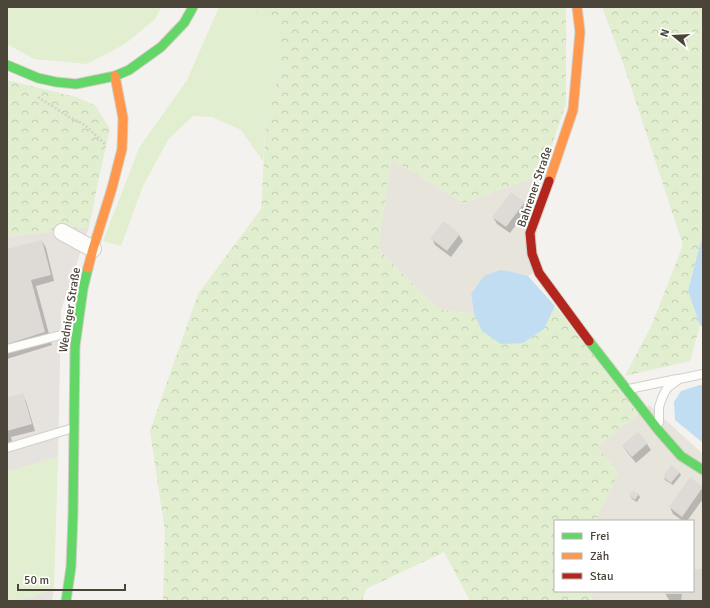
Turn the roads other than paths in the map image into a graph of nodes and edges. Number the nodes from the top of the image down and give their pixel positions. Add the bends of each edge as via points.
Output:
1 (193, 7) edge
2 (577, 7) edge
3 (7, 65) edge
4 (115, 76) junction
5 (62, 232) dead end
6 (93, 249) junction
7 (77, 331) junction
8 (7, 349) edge
9 (703, 374) edge
10 (679, 379) junction
11 (627, 389) junction
12 (74, 428) junction
13 (659, 431) junction
14 (7, 448) edge
15 (703, 470) edge
16 (66, 601) edge

1 - 4 street via 184,23 161,47 129,70
2 - 11 street, Bahrener Straße via 580,32 573,110 530,233 532,254 539,273
3 - 4 street via 38,78 56,82 76,84
4 - 6 street, Wedniger Straße via 123,118 122,149
5 - 6 street
6 - 7 street, Wedniger Straße
7 - 8 lane
7 - 12 street, Wedniger Straße
9 - 10 lane
10 - 11 lane
10 - 13 lane via 667,388 662,398 659,408
11 - 13 street, Bahrener Straße
12 - 14 lane
12 - 16 street, Wedniger Straße via 71,567
13 - 15 street, Bahrener Straße via 681,456

